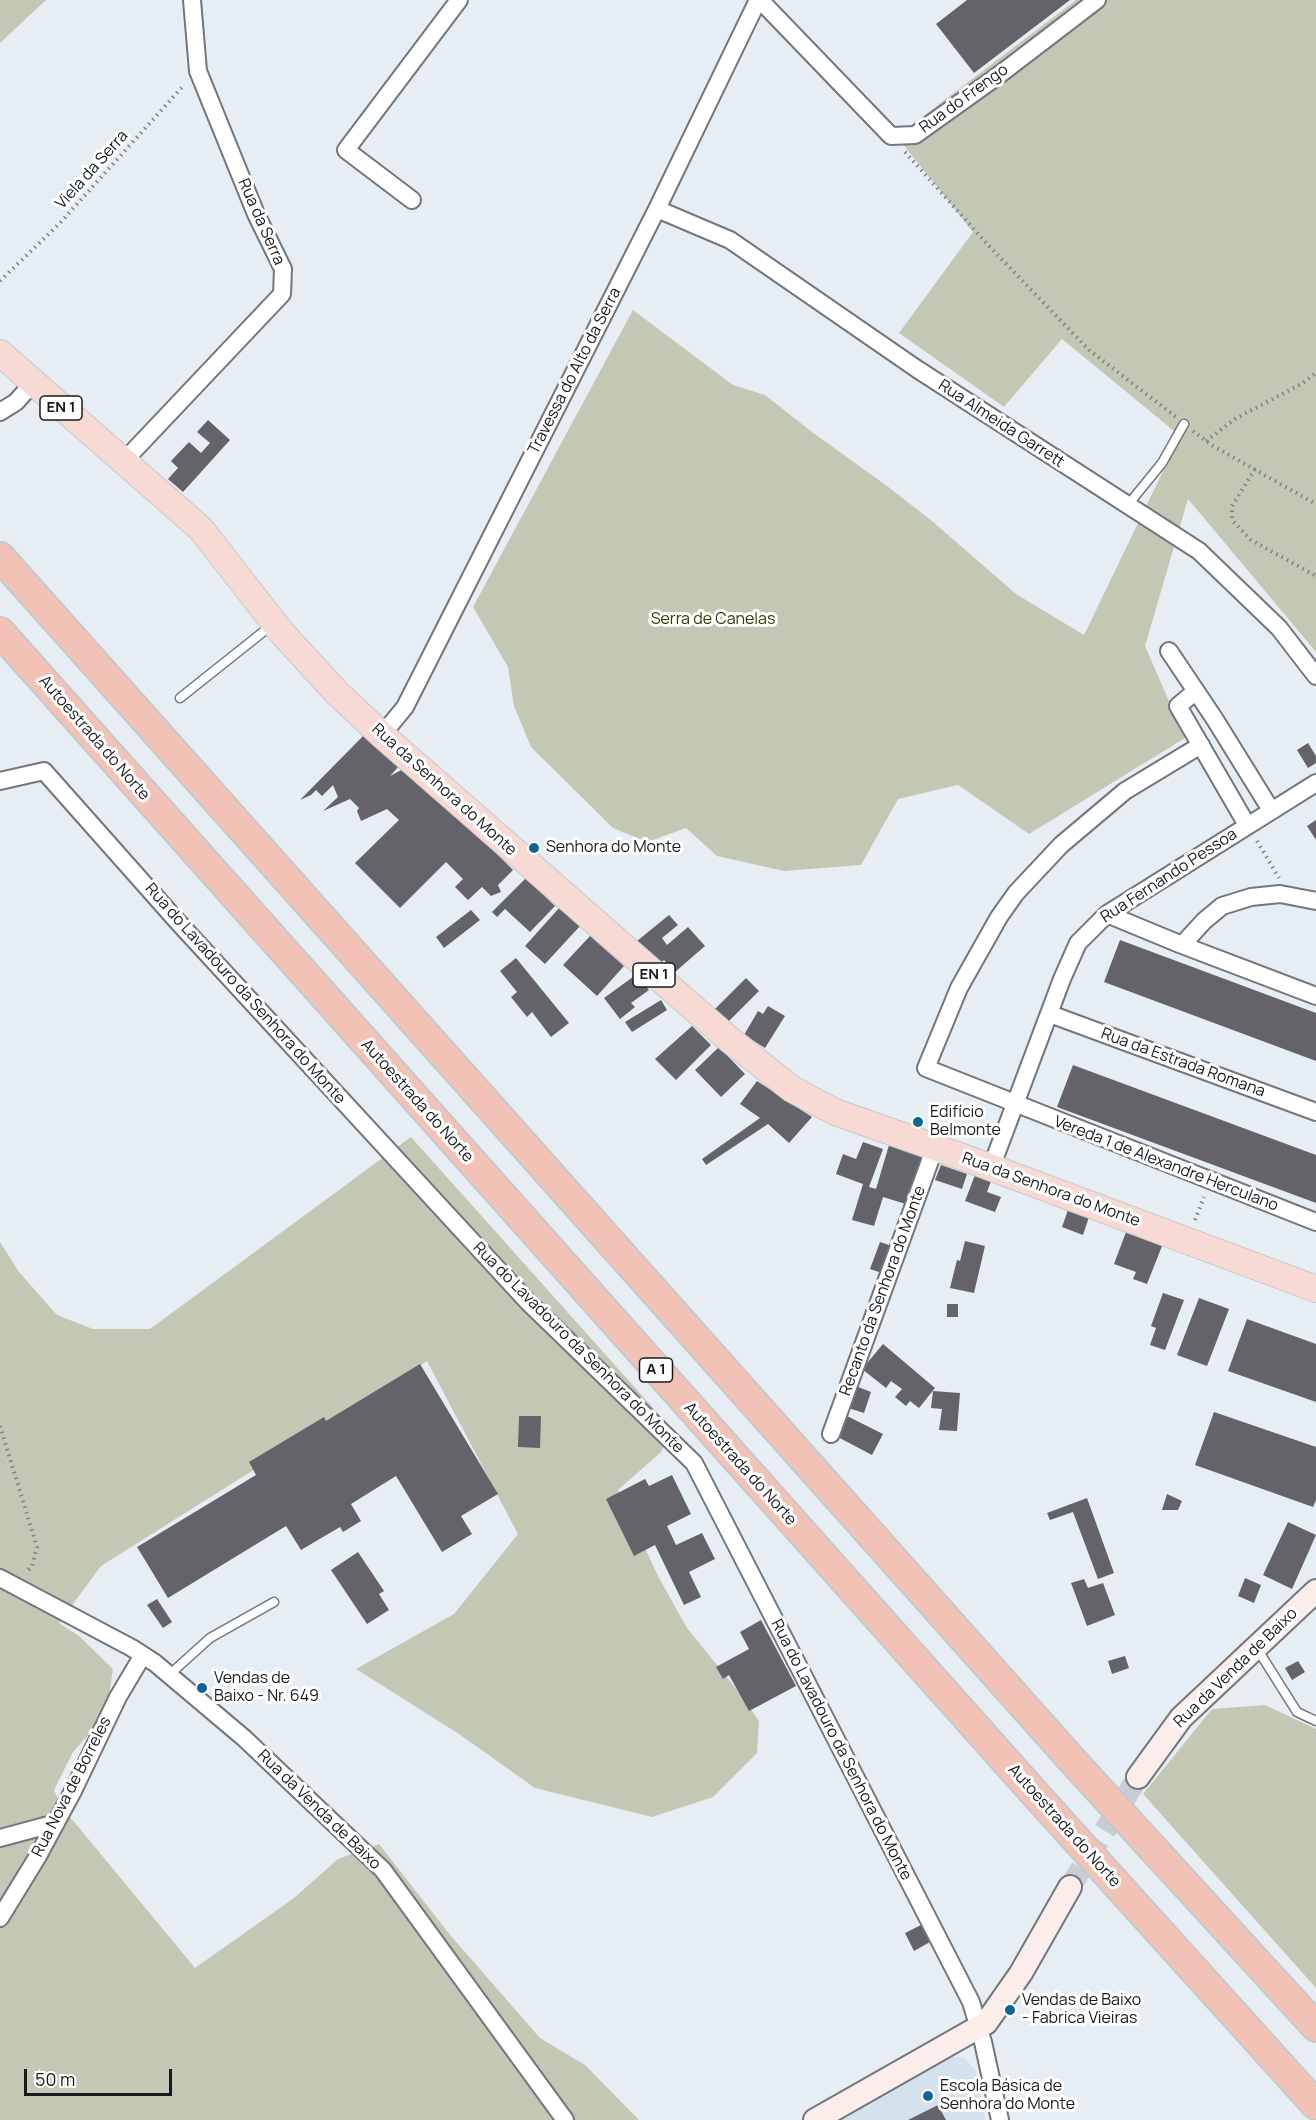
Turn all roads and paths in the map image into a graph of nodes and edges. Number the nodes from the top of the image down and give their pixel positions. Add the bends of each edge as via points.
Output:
1 (192, 0) edge
2 (459, 0) edge
3 (759, 0) edge
4 (1097, 0) edge
5 (198, 71) junction
6 (891, 136) junction
7 (412, 200) dead end
8 (657, 209) junction
9 (0, 281) edge
10 (0, 353) edge
11 (1316, 372) edge
12 (33, 382) junction
13 (0, 412) edge
14 (1184, 424) junction
15 (1206, 441) junction
16 (124, 461) junction
17 (1255, 469) junction
18 (1316, 504) edge
19 (1127, 506) junction
20 (0, 556) edge
21 (1316, 576) edge
22 (274, 623) junction
23 (0, 632) edge
24 (1169, 651) dead end
25 (1316, 676) edge
26 (1196, 691) junction
27 (180, 698) dead end
28 (382, 735) junction
29 (1202, 745) junction
30 (0, 781) edge
31 (1316, 783) edge
32 (1271, 810) junction
33 (1247, 825) junction
34 (1264, 850) dead end
35 (1274, 866) dead end
36 (1316, 902) edge
37 (1107, 914) junction
38 (1182, 945) junction
39 (1316, 996) edge
40 (1050, 1014) junction
41 (1016, 1105) junction
42 (1316, 1112) edge
43 (935, 1147) junction
44 (992, 1168) junction
45 (1247, 1196) junction
46 (1316, 1222) edge
47 (1187, 1241) junction
48 (1316, 1289) edge
49 (0, 1426) edge
50 (831, 1434) dead end
51 (5, 1581) edge
52 (1316, 1591) edge
53 (274, 1602) dead end
54 (1256, 1647) junction
55 (143, 1655) junction
56 (169, 1675) junction
57 (1316, 1721) edge
58 (1138, 1777) tunnel mouth
59 (56, 1823) junction
60 (0, 1838) edge
61 (1070, 1887) tunnel mouth
62 (0, 1918) edge
63 (979, 2027) junction
64 (1316, 2027) edge
65 (1316, 2104) edge
66 (565, 2120) edge
67 (815, 2120) edge
68 (1000, 2120) edge

1 - 5 street, Rua da Serra
2 - 7 street via 346,150
3 - 6 street
3 - 8 street, Travessa do Alto da Serra
4 - 6 street, Rua do Frengo via 915,135
5 - 9 path, Viela da Serra via 60,222
5 - 16 street, Rua da Serra via 256,214 283,269 282,294
6 - 14 path via 995,254 1089,350
8 - 19 street, Rua Almeida Garrett via 730,240 917,369
8 - 28 street, Travessa do Alto da Serra via 405,707
10 - 12 main road, Rua da Senhora do Monte / EN 1
11 - 15 path via 1303,383 1234,419
12 - 13 street via 16,402
12 - 16 main road, Rua da Senhora do Monte / EN 1
14 - 15 path
14 - 19 lane via 1162,463
15 - 17 path
16 - 22 main road, Rua da Senhora do Monte / EN 1 via 201,529
17 - 18 path
17 - 21 path via 1232,506 1232,520 1251,540
19 - 25 street, Rua Almeida Garrett via 1198,551 1279,628
20 - 64 highway via 1071,1759
22 - 27 lane
22 - 28 main road, Rua da Senhora do Monte / EN 1 via 337,693
23 - 65 highway, Autoestrada do Norte / A 1
24 - 26 street
26 - 29 street via 1178,706
26 - 32 street
28 - 43 main road, Rua da Senhora do Monte / EN 1 via 730,1040 792,1089 835,1112
29 - 33 street
29 - 41 street, Vereda 1 de Alexandre Herculano via 1125,792 1060,844 999,917 959,988 926,1068
30 - 63 street, Rua do Lavadouro da Senhora do Monte via 44,771 528,1302 694,1464 971,2002
31 - 32 street, Rua Fernando Pessoa
32 - 33 street, Rua Fernando Pessoa
33 - 37 street, Rua Fernando Pessoa
34 - 35 path
36 - 38 street via 1280,894 1222,906
37 - 38 street
37 - 40 street, Rua Fernando Pessoa via 1078,943
38 - 39 street
40 - 41 street, Rua Fernando Pessoa
40 - 42 street, Rua da Estrada Romana
41 - 44 street, Rua Fernando Pessoa
41 - 45 street, Vereda 1 de Alexandre Herculano
43 - 44 main road, Rua da Senhora do Monte / EN 1
43 - 50 street, Recanto da Senhora do Monte
44 - 47 main road, Rua da Senhora do Monte / EN 1
45 - 46 street, Vereda 1 de Alexandre Herculano
45 - 47 path via 1236,1202 1204,1195
47 - 48 main road, Rua da Senhora do Monte / EN 1
49 - 51 path via 38,1547 32,1566
51 - 55 street, Rua da Venda de Baixo
52 - 54 street, Rua da Venda de Baixo
53 - 56 lane via 210,1638
54 - 57 lane via 1297,1712
54 - 58 street, Rua da Venda de Baixo via 1181,1718
55 - 56 street, Rua da Venda de Baixo
55 - 59 street, Rua Nova de Borreles
56 - 66 street, Rua da Venda de Baixo via 244,1738 383,1870
59 - 60 street
59 - 62 street, Rua Nova de Borreles
61 - 63 street via 1021,1973 986,2023
63 - 67 street
63 - 68 street

